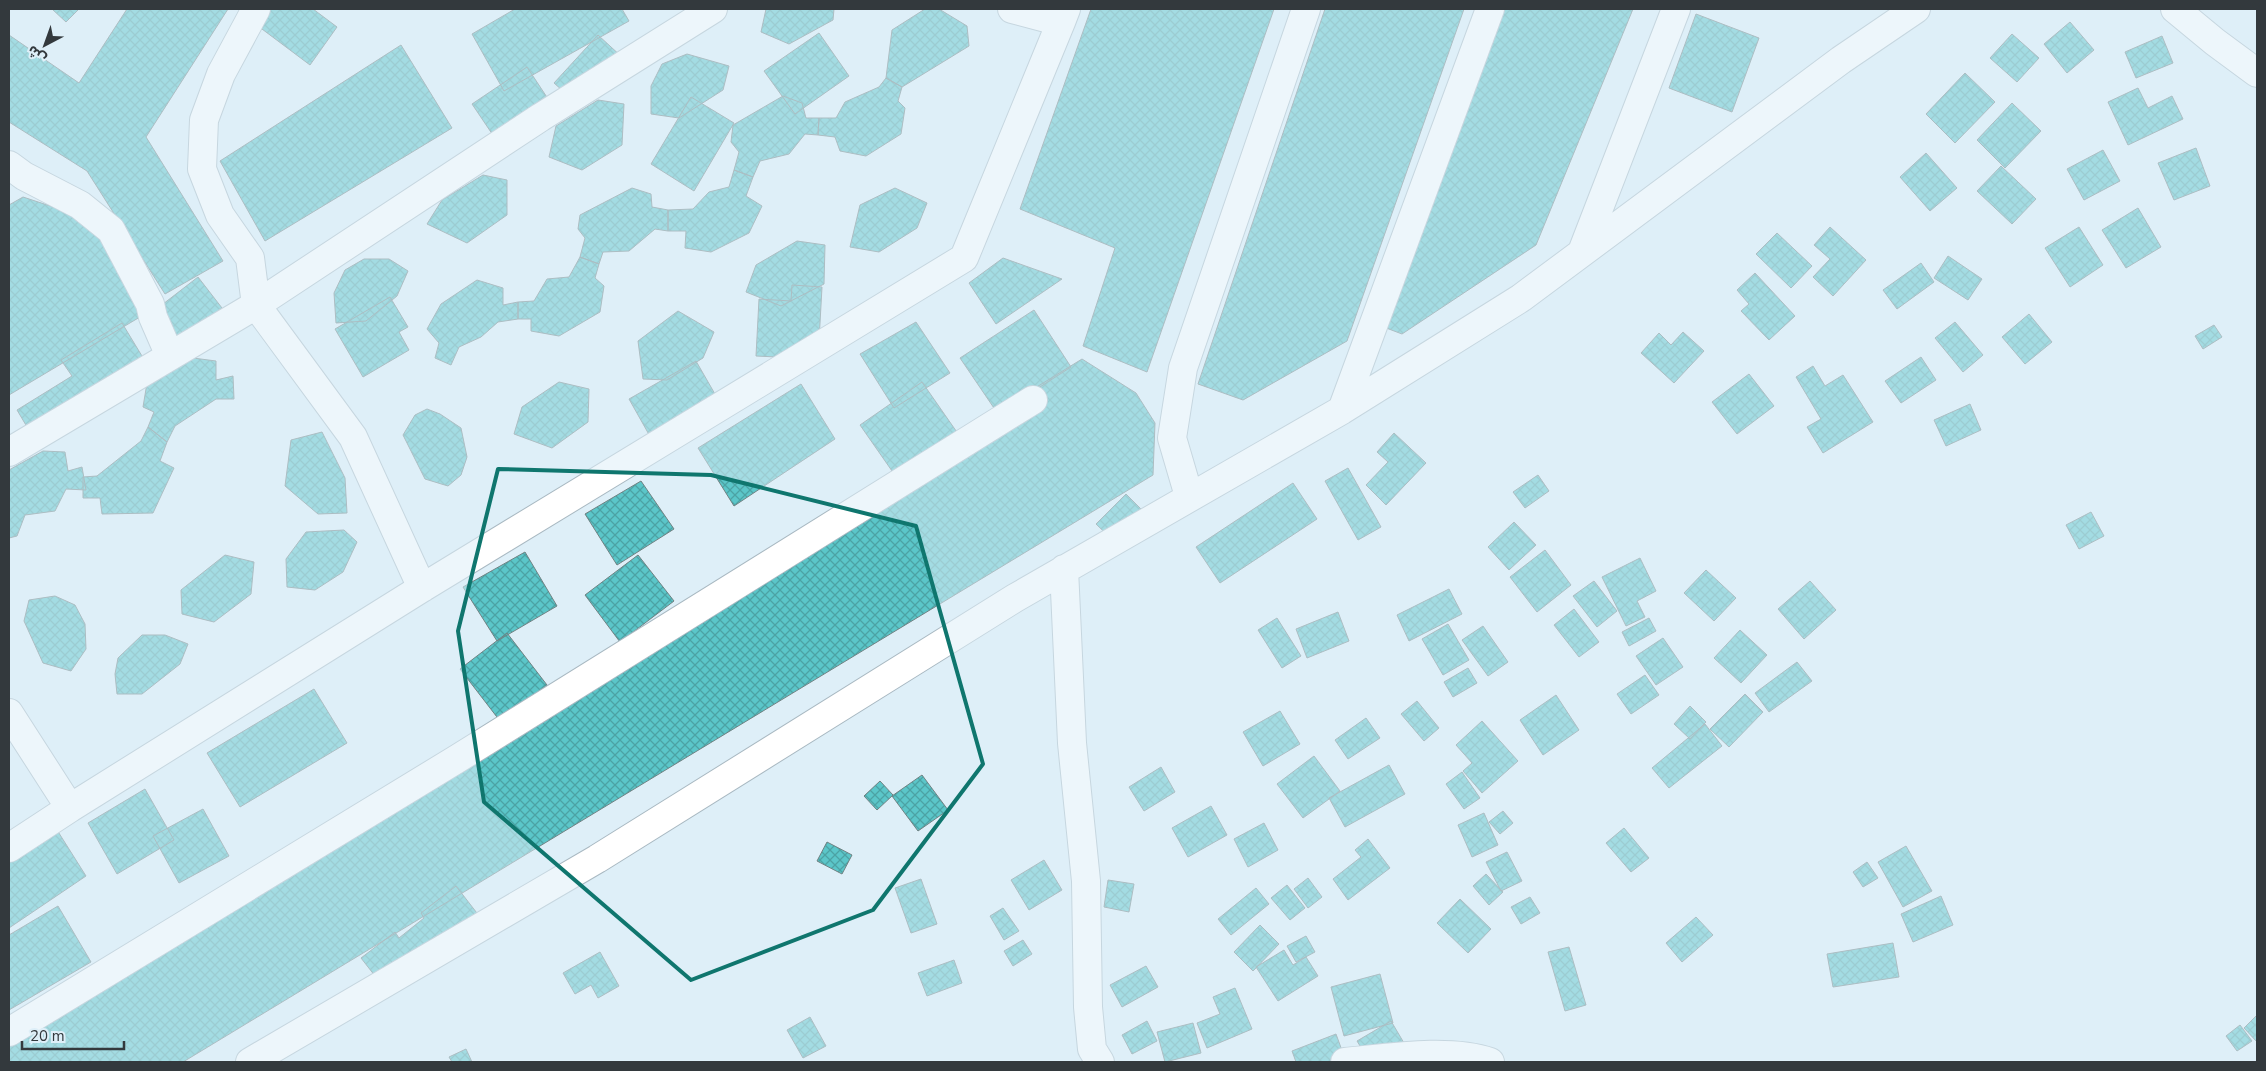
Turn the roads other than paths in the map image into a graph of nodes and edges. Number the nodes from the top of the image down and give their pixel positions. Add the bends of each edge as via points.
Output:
1 (256, 9) edge
2 (713, 9) edge
3 (1012, 9) edge
4 (1306, 9) edge
5 (1490, 9) edge
6 (1676, 9) edge
7 (2175, 9) edge
8 (1904, 12) edge
9 (1064, 16) edge
10 (2257, 73) edge
11 (9, 165) edge
12 (1582, 252) junction
13 (256, 305) junction
14 (170, 356) junction
15 (1033, 400) dead end
16 (1342, 410) junction
17 (9, 452) edge
18 (1190, 496) junction
19 (1064, 569) junction
20 (422, 588) junction
21 (9, 713) edge
22 (70, 808) junction
23 (9, 848) edge
24 (9, 1032) edge
25 (250, 1062) edge
26 (1100, 1062) edge
27 (1345, 1062) edge
28 (1490, 1062) edge

1 - 13 street via 221,74 204,120 202,169 220,216 250,258
2 - 13 street via 541,117
3 - 9 street
4 - 18 street via 1183,368 1172,438
5 - 16 street
6 - 12 street
7 - 10 street
8 - 12 street
9 - 20 street via 964,258
11 - 14 street via 80,205 111,230 150,304
12 - 16 street via 1521,298
13 - 14 street
13 - 20 street via 352,437
14 - 17 street
15 - 24 street via 457,759
16 - 18 street
18 - 19 street
19 - 25 street via 597,859
19 - 26 street via 1072,743 1086,881 1089,1015 1092,1049
20 - 22 street
21 - 22 street
22 - 23 street
27 - 28 street via 1408,1056 1474,1056

